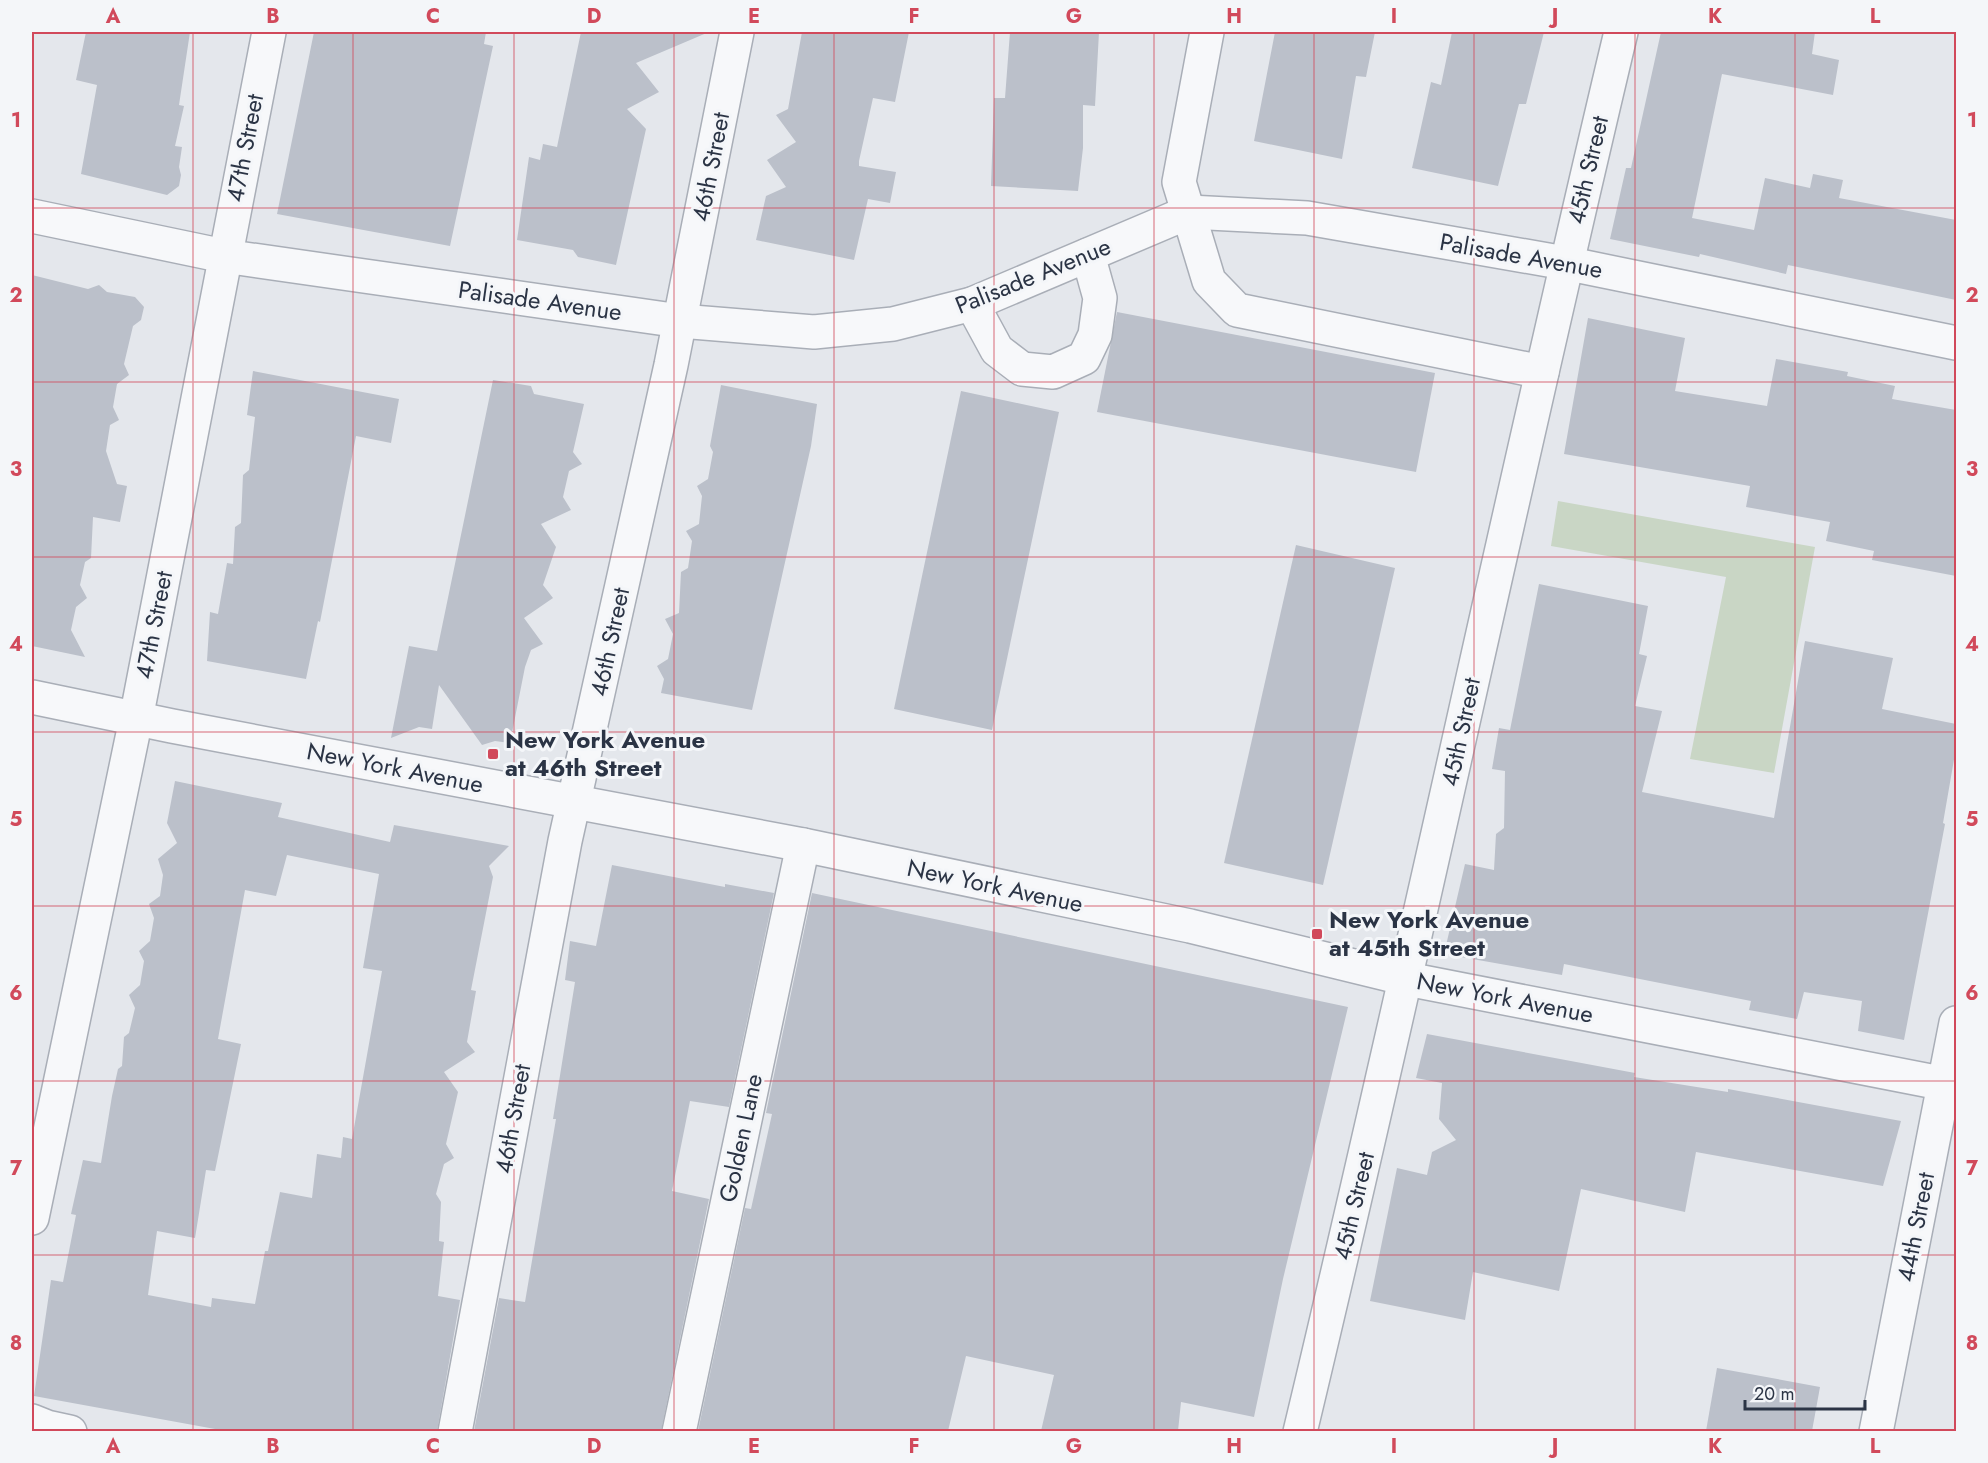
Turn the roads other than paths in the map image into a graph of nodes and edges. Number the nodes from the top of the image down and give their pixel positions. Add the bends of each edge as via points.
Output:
1 (269, 32) edge
2 (737, 32) edge
3 (1207, 32) edge
4 (1621, 32) edge
5 (1189, 212) junction
6 (32, 216) edge
7 (1088, 255) junction
8 (224, 256) junction
9 (1565, 263) junction
10 (972, 304) junction
11 (680, 321) junction
12 (1956, 343) edge
13 (1542, 372) junction
14 (32, 697) edge
15 (136, 719) junction
16 (575, 803) junction
17 (803, 845) junction
18 (1407, 979) junction
19 (1956, 1023) edge
20 (1950, 1085) edge
21 (32, 1218) edge
22 (32, 1421) edge
23 (70, 1431) edge
24 (455, 1431) edge
25 (679, 1431) edge
26 (1300, 1431) edge
27 (1876, 1431) edge

1 - 8 street, 47th Street
2 - 11 street, 46th Street
3 - 5 street via 1179,182
4 - 9 street, 45th Street
5 - 7 street, Palisade Avenue
5 - 9 street, Palisade Avenue via 1307,218
5 - 13 street via 1209,281 1237,310
6 - 8 street, Palisade Avenue
7 - 10 street, Palisade Avenue
7 - 10 street via 1100,298 1095,335 1084,358 1053,372 1022,369 997,350
8 - 11 street, Palisade Avenue
8 - 15 street, 47th Street
9 - 12 street, Palisade Avenue
9 - 13 street, 45th Street
10 - 11 street, Palisade Avenue via 893,324 814,332
11 - 16 street, 46th Street
13 - 18 street, 45th Street
14 - 15 street, New York Avenue
15 - 16 street, New York Avenue
15 - 21 street, 47th Street
16 - 17 street, New York Avenue
16 - 24 street, 46th Street via 562,853
17 - 18 street, New York Avenue via 1190,926
17 - 25 street, Golden Lane
18 - 20 street, New York Avenue
18 - 26 street, 45th Street
19 - 20 street, 44th Street
20 - 27 street, 44th Street
22 - 23 street

